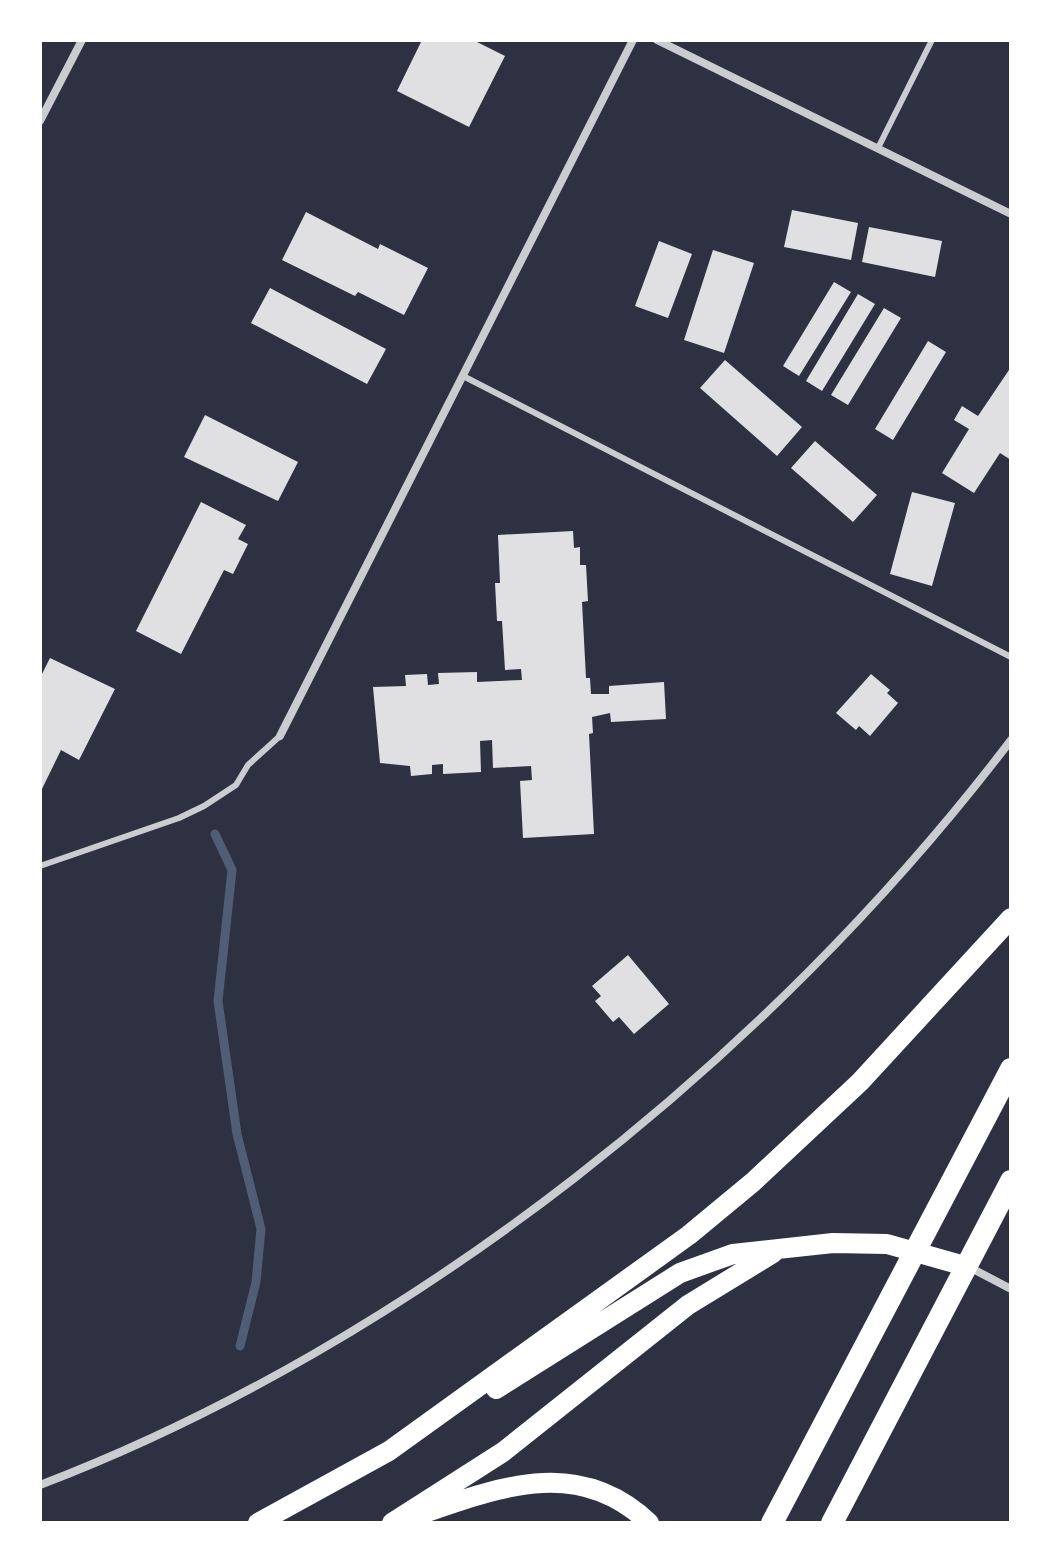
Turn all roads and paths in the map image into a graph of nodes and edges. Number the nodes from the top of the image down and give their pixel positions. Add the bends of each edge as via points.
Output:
1 (82, 40) edge
2 (633, 40) edge
3 (657, 40) edge
4 (932, 40) edge
5 (40, 121) edge
6 (878, 148) junction
7 (1011, 214) edge
8 (463, 376) junction
9 (1011, 657) edge
10 (280, 736) joint
11 (1011, 740) edge
12 (40, 866) edge
13 (1011, 918) edge
14 (1011, 1069) edge
15 (1011, 1181) edge
16 (781, 1248) junction
17 (916, 1250) junction
18 (965, 1266) junction
19 (1011, 1289) edge
20 (389, 1451) junction
21 (40, 1485) edge
22 (258, 1523) edge
23 (393, 1523) edge
24 (649, 1523) edge
25 (772, 1523) edge
26 (832, 1523) edge

1 - 5 street
2 - 8 street
3 - 6 street
4 - 6 lane
6 - 7 street
8 - 9 lane
8 - 10 street
10 - 12 lane via 248,765 236,785 204,806
11 - 21 street via 830,952 710,1066 589,1165 460,1260 340,1336 181,1423
13 - 20 main road via 860,1082 753,1182 636,1274
14 - 17 highway
15 - 18 highway
16 - 17 main road via 874,1244
16 - 20 main road via 733,1254 680,1273 555,1355
16 - 23 main road via 688,1305 503,1452
17 - 18 main road
17 - 25 highway
18 - 19 street
18 - 26 highway
20 - 22 main road
23 - 24 main road via 528,1482 556,1482 614,1498

